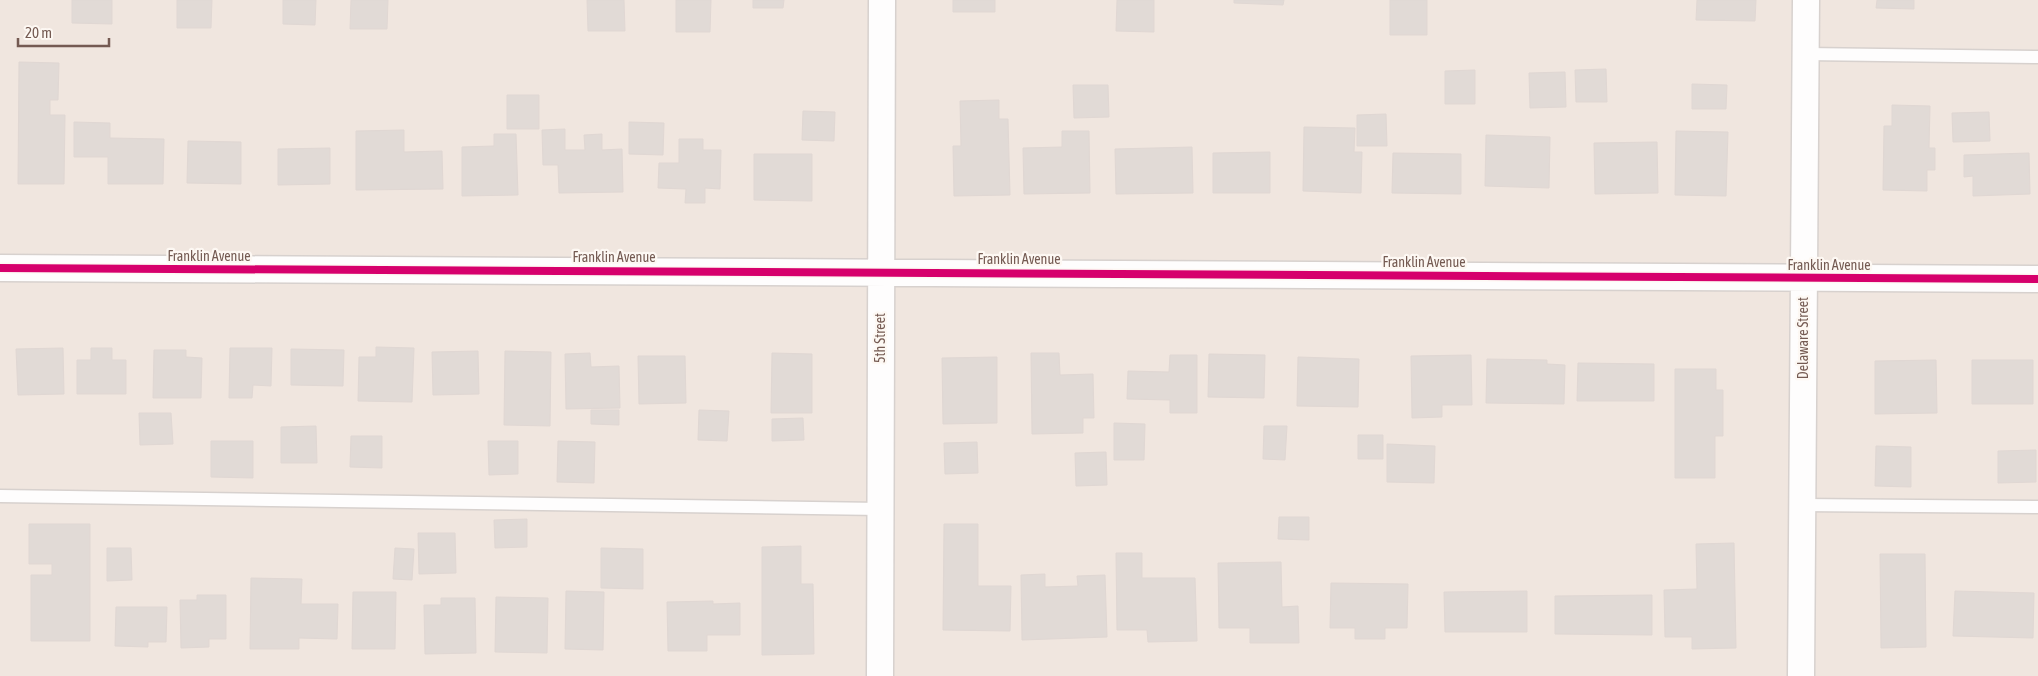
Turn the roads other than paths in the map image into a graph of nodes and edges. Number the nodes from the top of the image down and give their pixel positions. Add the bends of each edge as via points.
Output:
1 (882, 0) edge
2 (1806, 0) edge
3 (1806, 54) junction
4 (2038, 57) edge
5 (0, 268) edge
6 (880, 271) junction
7 (1803, 278) junction
8 (2038, 279) edge
9 (0, 496) edge
10 (1802, 505) junction
11 (2038, 507) edge
12 (880, 509) junction
13 (880, 676) edge
14 (1801, 676) edge

1 - 6 street, 5th Street
2 - 3 street, Delaware Street
3 - 4 lane
3 - 7 street, Delaware Street
5 - 6 street, Franklin Avenue
6 - 7 street, Franklin Avenue
6 - 12 street, 5th Street
7 - 8 street, Franklin Avenue
7 - 10 street, Delaware Street
9 - 12 lane
10 - 11 lane
10 - 14 street, Delaware Street
12 - 13 street, 5th Street

